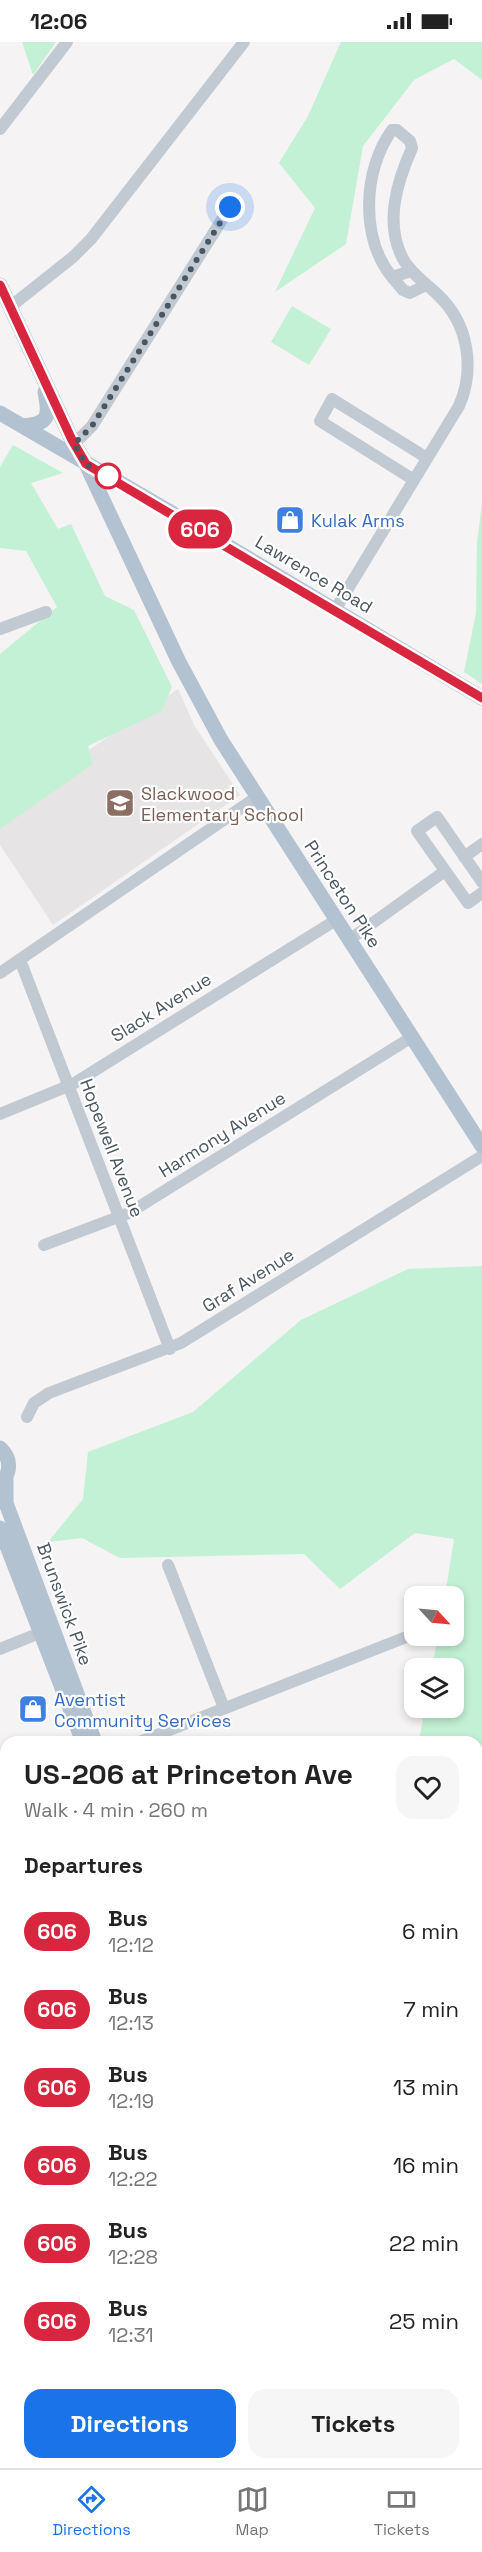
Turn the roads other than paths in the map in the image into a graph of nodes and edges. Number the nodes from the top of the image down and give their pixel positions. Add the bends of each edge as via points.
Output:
1 (67, 42) edge
2 (244, 42) edge
3 (0, 129) edge
4 (230, 207) dead end
5 (411, 271) junction
6 (392, 277) junction
7 (0, 285) edge
8 (426, 285) junction
9 (10, 307) junction
10 (43, 378) junction
11 (0, 413) edge
12 (22, 426) junction
13 (74, 444) junction
14 (427, 458) junction
15 (86, 464) junction
16 (414, 480) junction
17 (335, 610) junction
18 (46, 612) dead end
19 (0, 629) edge
20 (482, 698) edge
21 (257, 797) junction
22 (482, 844) edge
23 (464, 857) junction
24 (445, 871) junction
25 (482, 882) edge
26 (482, 893) edge
27 (336, 920) junction
28 (349, 940) junction
29 (20, 960) junction
30 (0, 974) edge
31 (412, 1037) junction
32 (69, 1086) junction
33 (0, 1114) edge
34 (482, 1146) edge
35 (482, 1156) edge
36 (120, 1217) junction
37 (44, 1245) dead end
38 (170, 1348) junction
39 (27, 1417) dead end
40 (0, 1448) edge
41 (3, 1482) edge
42 (0, 1528) edge
43 (168, 1565) dead end
44 (42, 1632) junction
45 (404, 1638) edge
46 (0, 1649) edge
47 (224, 1708) junction
48 (81, 1736) edge
49 (93, 1736) edge
50 (154, 1736) edge

1 - 3 street
2 - 9 street via 90,239
4 - 13 street via 92,426
5 - 6 street
5 - 6 street via 397,245 394,218 397,185 412,148 410,141 392,130 371,183 370,225 380,263
5 - 8 street
6 - 8 street via 410,293
7 - 9 main road, Princeton Pike
8 - 14 street via 457,320 468,357 461,401
9 - 10 main road, Princeton Pike
10 - 12 main road via 47,416 39,425
10 - 13 main road, Princeton Pike
11 - 12 main road, Lawrence Road
12 - 15 main road, Lawrence Road
13 - 15 main road, Princeton Pike
14 - 16 street
14 - 16 street via 332,399 320,421
15 - 17 main road, Lawrence Road
15 - 21 main road, Princeton Pike via 199,701
16 - 17 street
17 - 20 main road, Lawrence Road
18 - 19 street
21 - 27 main road, Princeton Pike
21 - 29 street
22 - 23 street
23 - 24 street via 437,817 417,831
23 - 25 street
24 - 26 street via 468,903
24 - 28 street
27 - 28 main road, Princeton Pike
27 - 32 street, Slack Avenue
28 - 31 main road, Princeton Pike
29 - 30 street
29 - 32 street, Hopewell Avenue
31 - 34 main road, Princeton Pike
31 - 36 street, Harmony Avenue
32 - 33 street, Slack Avenue
32 - 36 street, Hopewell Avenue
35 - 38 street, Graf Avenue
36 - 37 street, Harmony Avenue
36 - 38 street, Hopewell Avenue
38 - 39 street, Graf Avenue via 49,1394 34,1403
40 - 41 main road, Brunswick Pike via 9,1463
41 - 49 main road, Brunswick Pike via 6,1503
42 - 44 main road, Brunswick Pike
43 - 47 street
44 - 46 street
44 - 48 main road, Brunswick Pike
45 - 47 street
47 - 50 street

